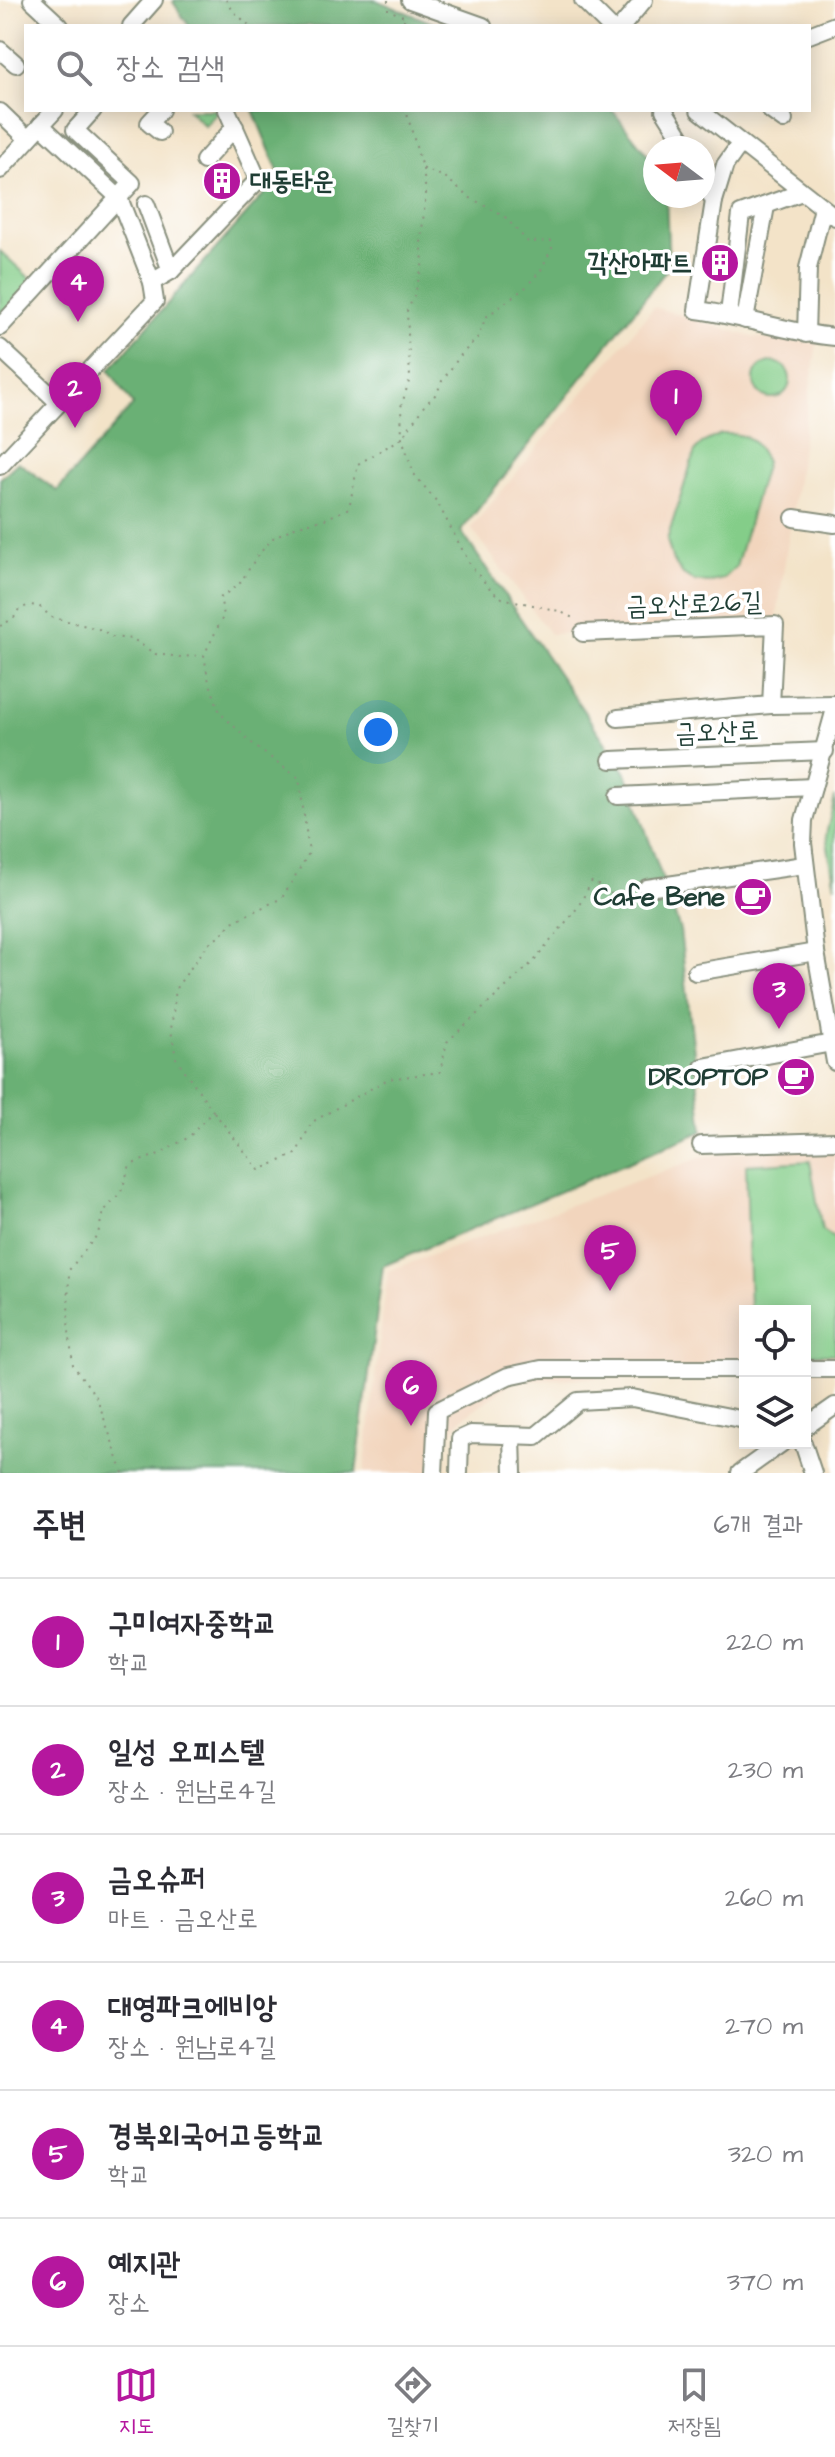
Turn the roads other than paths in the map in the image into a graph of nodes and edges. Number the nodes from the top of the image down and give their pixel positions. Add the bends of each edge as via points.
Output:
1 (32, 0) edge
2 (154, 0) edge
3 (410, 0) edge
4 (583, 0) edge
5 (644, 0) edge
6 (58, 24) edge
7 (133, 24) edge
8 (477, 24) edge
9 (607, 24) edge
10 (624, 24) edge
11 (835, 25) edge
12 (811, 34) edge
13 (0, 50) edge
14 (16, 64) dead end
15 (0, 112) edge
16 (53, 112) edge
17 (91, 112) edge
18 (159, 112) edge
19 (228, 112) edge
20 (665, 112) edge
21 (701, 112) edge
22 (773, 112) edge
23 (784, 120) dead end
24 (41, 125) junction
25 (235, 127) junction
26 (160, 132) dead end
27 (680, 136) edge
28 (28, 139) junction
29 (740, 144) junction
30 (204, 161) dead end
31 (0, 170) edge
32 (802, 192) junction
33 (119, 198) junction
34 (715, 198) edge
35 (146, 204) dead end
36 (766, 206) junction
37 (713, 208) edge
38 (829, 213) edge
39 (171, 271) junction
40 (152, 282) junction
41 (737, 317) junction
42 (0, 327) edge
43 (806, 334) junction
44 (835, 337) edge
45 (0, 348) edge
46 (59, 403) junction
47 (0, 466) edge
48 (794, 518) dead end
49 (835, 524) edge
50 (581, 626) road end
51 (771, 705) junction
52 (835, 706) edge
53 (618, 718) dead end
54 (825, 751) junction
55 (611, 760) dead end
56 (813, 787) junction
57 (618, 796) dead end
58 (804, 865) junction
59 (647, 888) road end
60 (816, 952) junction
61 (696, 972) dead end
62 (832, 1043) junction
63 (835, 1062) edge
64 (703, 1067) dead end
65 (835, 1141) edge
66 (701, 1145) dead end
67 (739, 1369) edge
68 (811, 1369) edge
69 (835, 1369) edge
70 (835, 1406) edge
71 (739, 1419) edge
72 (811, 1423) edge
73 (512, 1436) junction
74 (774, 1449) edge
75 (805, 1449) edge
76 (434, 1473) edge
77 (459, 1473) edge
78 (513, 1473) edge
79 (740, 1473) edge
80 (813, 1473) edge

1 - 6 street
2 - 7 street
3 - 8 street
4 - 9 street
5 - 10 street
11 - 12 street
13 - 14 street
15 - 28 street
16 - 24 street
17 - 33 street via 75,130 132,183
18 - 26 street via 149,123
19 - 25 street
20 - 27 street
21 - 29 street
22 - 23 street
24 - 28 street
24 - 33 street
25 - 30 street
25 - 39 street via 258,180
28 - 31 street
29 - 32 street
29 - 34 street via 725,165
32 - 36 street
32 - 38 street
33 - 40 street
33 - 42 street
35 - 39 street
36 - 41 street
36 - 41 street via 741,214
37 - 41 street via 697,310
38 - 43 street via 808,268
39 - 40 street
40 - 46 street via 155,301
41 - 43 street
43 - 44 street
45 - 46 street
46 - 47 street
48 - 49 street
50 - 51 street, 금오산로26길 via 775,625
51 - 52 street
51 - 53 street
52 - 54 street
54 - 55 street, 금오산로
54 - 56 street
56 - 57 street
56 - 58 street via 804,820
58 - 59 street
58 - 60 street
60 - 61 street
60 - 62 street
62 - 63 street
62 - 64 street
65 - 66 street
67 - 76 street via 541,1369 508,1376 437,1411
68 - 69 street
70 - 72 street
71 - 73 street via 632,1398 578,1401 536,1436
73 - 77 street via 471,1434 460,1439
73 - 78 street
74 - 79 street
75 - 80 street

